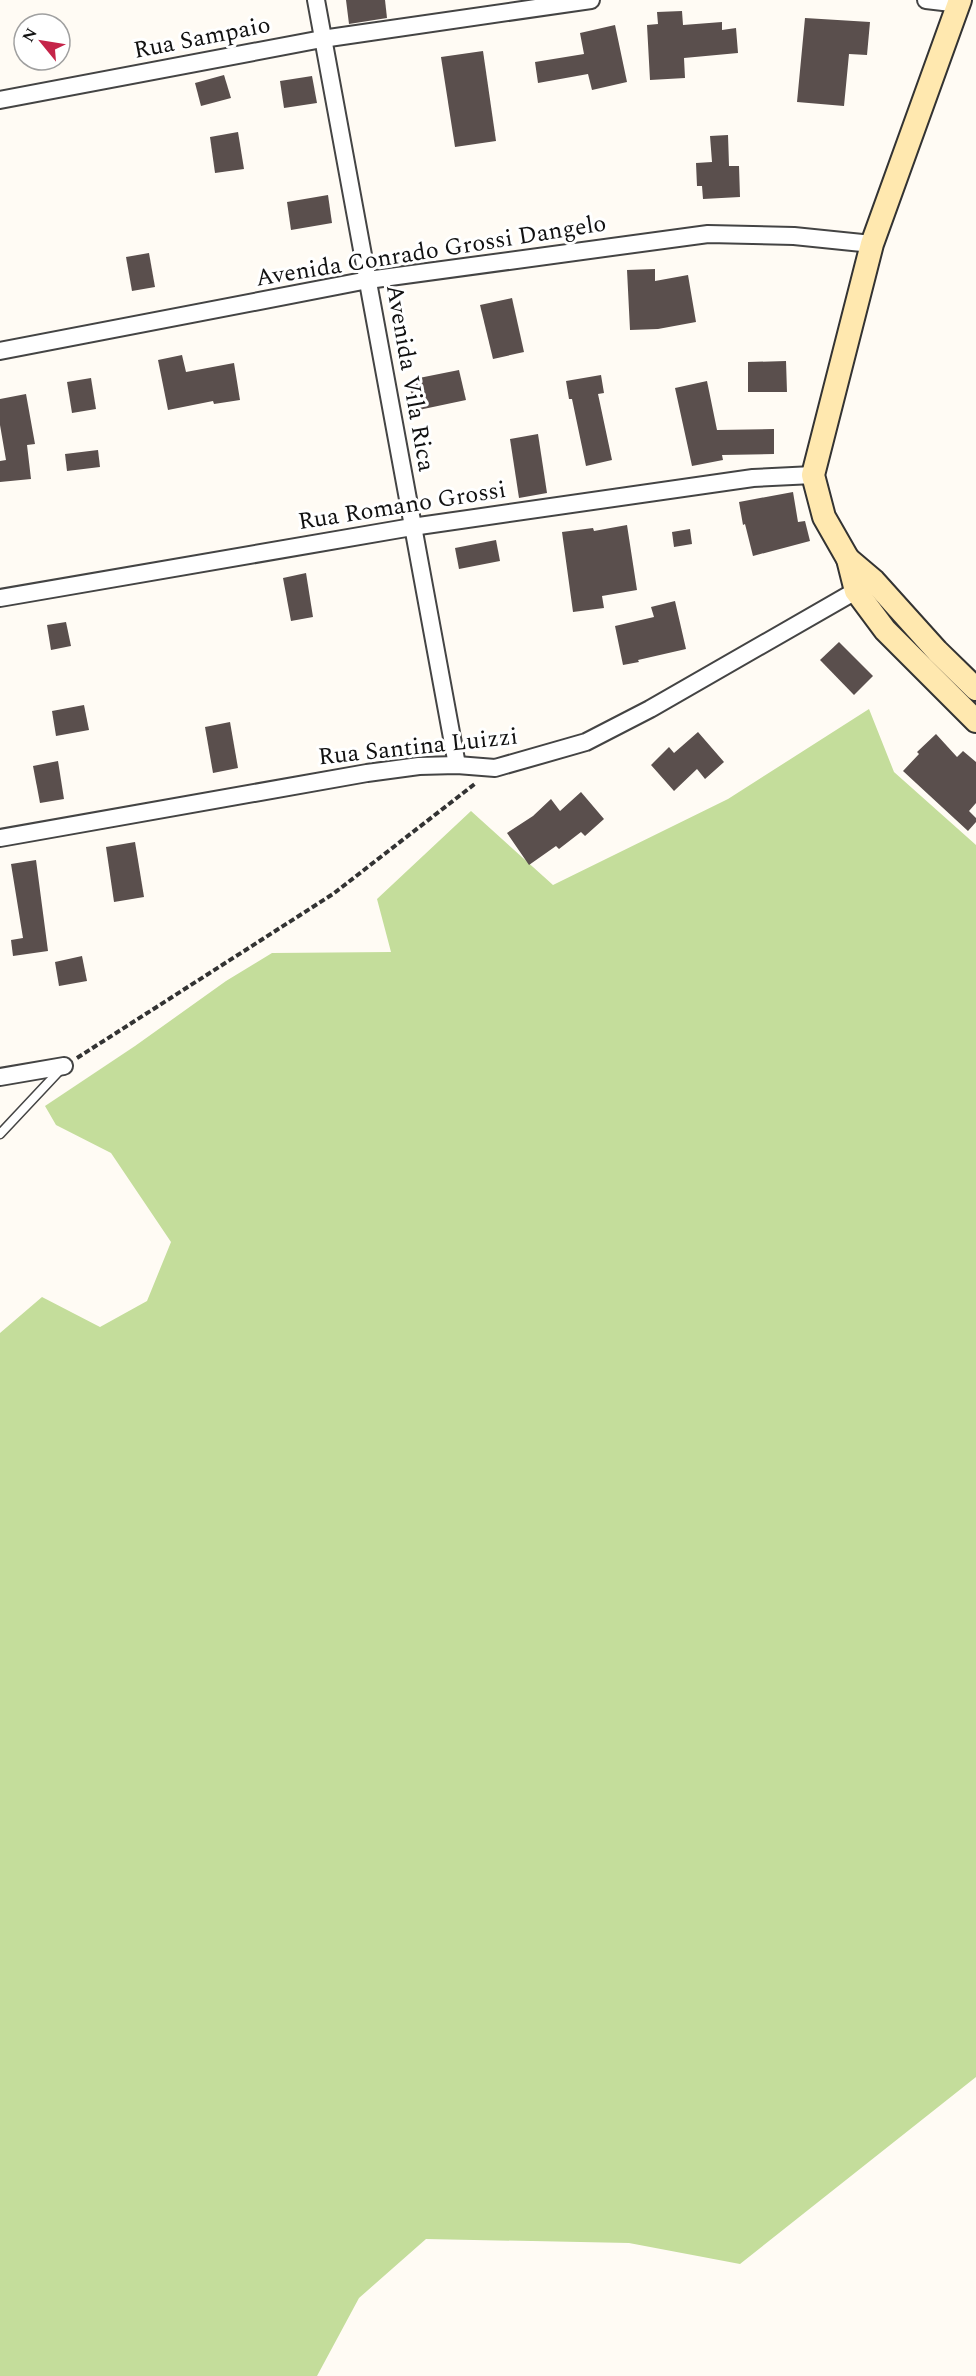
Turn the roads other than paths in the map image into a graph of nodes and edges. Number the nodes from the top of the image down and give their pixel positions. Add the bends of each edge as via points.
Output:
1 (316, 0) edge
2 (591, 0) edge
3 (926, 0) edge
4 (960, 2) edge
5 (322, 39) junction
6 (0, 100) edge
7 (872, 244) junction
8 (368, 280) junction
9 (0, 351) edge
10 (813, 476) junction
11 (412, 527) junction
12 (865, 586) junction
13 (0, 598) edge
14 (976, 689) edge
15 (976, 721) edge
16 (457, 765) junction
17 (0, 838) edge
18 (64, 1066) joint
19 (0, 1077) edge
20 (0, 1134) edge

1 - 5 street, Avenida Vila Rica
2 - 5 street, Rua Sampaio
3 - 4 street
4 - 7 street
5 - 6 street, Rua Sampaio
5 - 8 street, Avenida Vila Rica
7 - 8 street, Avenida Conrado Grossi Dangelo via 794,236 708,234
7 - 10 street
8 - 9 street, Avenida Conrado Grossi Dangelo
8 - 11 street, Avenida Vila Rica
10 - 11 street, Rua Romano Grossi via 753,478
10 - 12 street via 824,517
11 - 13 street, Rua Romano Grossi
11 - 16 street, Avenida Vila Rica
12 - 14 street
12 - 15 street via 885,630
12 - 16 street, Rua Santina Luizzi via 586,742 495,768
16 - 17 street, Rua Santina Luizzi via 367,773
18 - 19 street
18 - 20 lane

